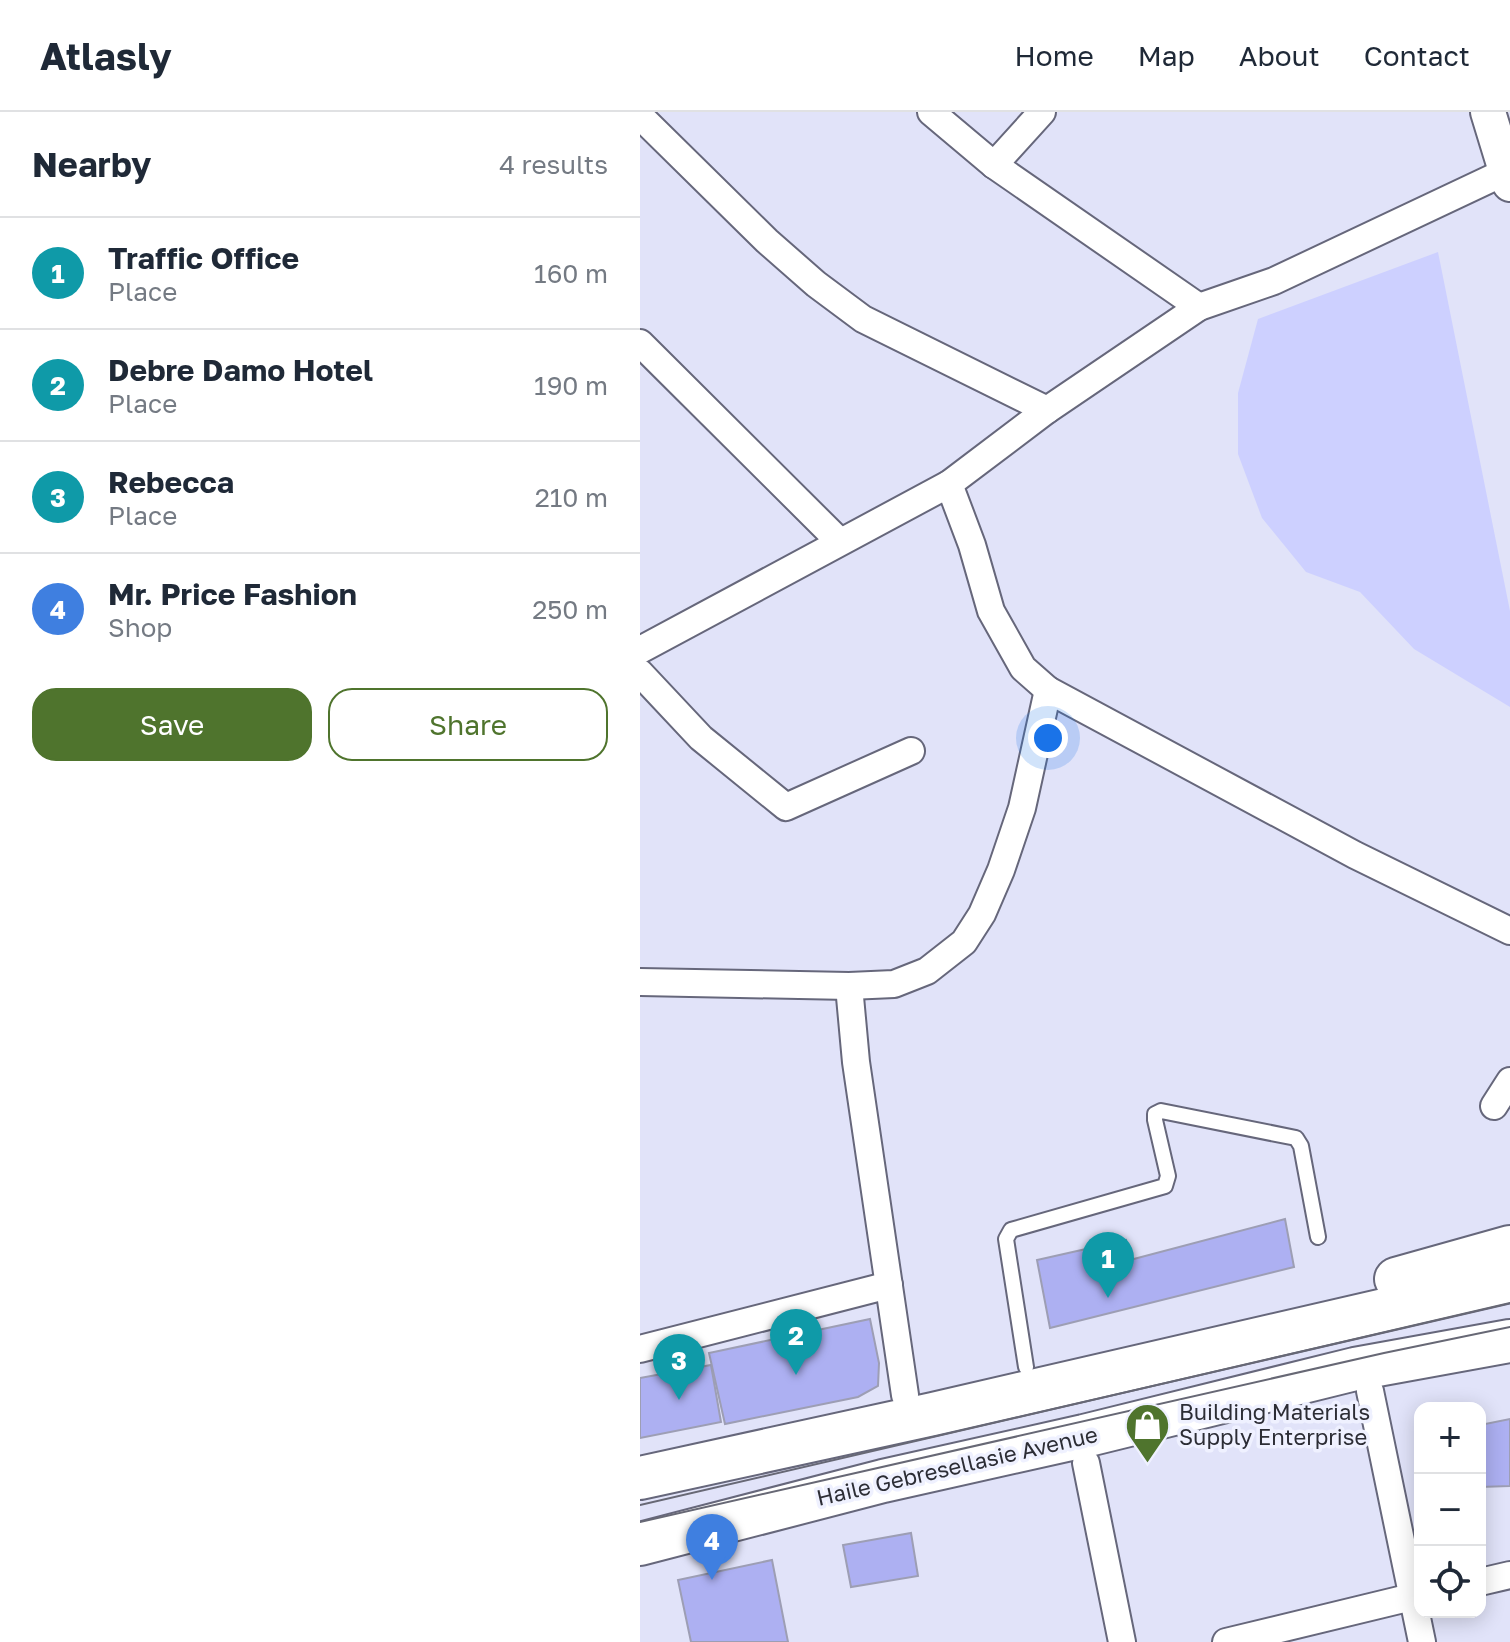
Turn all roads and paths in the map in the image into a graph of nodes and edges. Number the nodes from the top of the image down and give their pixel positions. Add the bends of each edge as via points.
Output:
1 (931, 112) edge
2 (1042, 112) edge
3 (1488, 112) edge
4 (640, 116) edge
5 (994, 165) junction
6 (1508, 178) edge
7 (1199, 307) junction
8 (640, 343) edge
9 (1047, 410) junction
10 (949, 484) junction
11 (839, 541) junction
12 (640, 650) edge
13 (640, 673) edge
14 (1048, 690) junction
15 (911, 751) dead end
16 (1510, 931) edge
17 (640, 982) edge
18 (849, 986) junction
19 (1510, 1081) edge
20 (1494, 1106) dead end
21 (1318, 1237) dead end
22 (1510, 1247) edge
23 (1510, 1281) edge
24 (889, 1285) junction
25 (1510, 1341) edge
26 (640, 1349) edge
27 (1026, 1367) junction
28 (1510, 1369) edge
29 (1370, 1391) junction
30 (905, 1395) junction
31 (738, 1456) junction
32 (1086, 1463) junction
33 (640, 1478) edge
34 (703, 1529) junction
35 (640, 1544) edge
36 (1510, 1575) edge
37 (1486, 1581) edge
38 (1414, 1587) edge
39 (1414, 1596) edge
40 (1419, 1618) edge
41 (1122, 1642) edge
42 (1226, 1642) edge
43 (1422, 1642) edge

1 - 5 street
2 - 5 street
3 - 6 street
4 - 9 street via 767,241 863,319
5 - 7 street
6 - 7 street via 1274,281
7 - 9 street
8 - 11 street
9 - 10 street
10 - 11 street
10 - 14 street via 991,611 1023,668
11 - 12 street
13 - 15 street via 701,738 786,807
14 - 16 street via 1355,855
14 - 18 street via 1022,808 982,914 964,942 927,971 905,980
17 - 18 street
18 - 24 street
19 - 20 street
21 - 27 lane via 1296,1138 1161,1111 1155,1120 1168,1176 1165,1186 1011,1230 1006,1239
22 - 27 main road via 1327,1297
23 - 31 main road
24 - 26 street
24 - 30 street
25 - 34 main road, Haile Gebresellasie Avenue via 1355,1369
27 - 30 main road
28 - 29 main road
29 - 32 main road
29 - 38 street
30 - 31 main road via 793,1425
31 - 33 main road
32 - 34 main road via 817,1518
32 - 41 street
34 - 35 main road, Haile Gebresellasie Avenue
36 - 37 street
39 - 42 street
40 - 43 street

